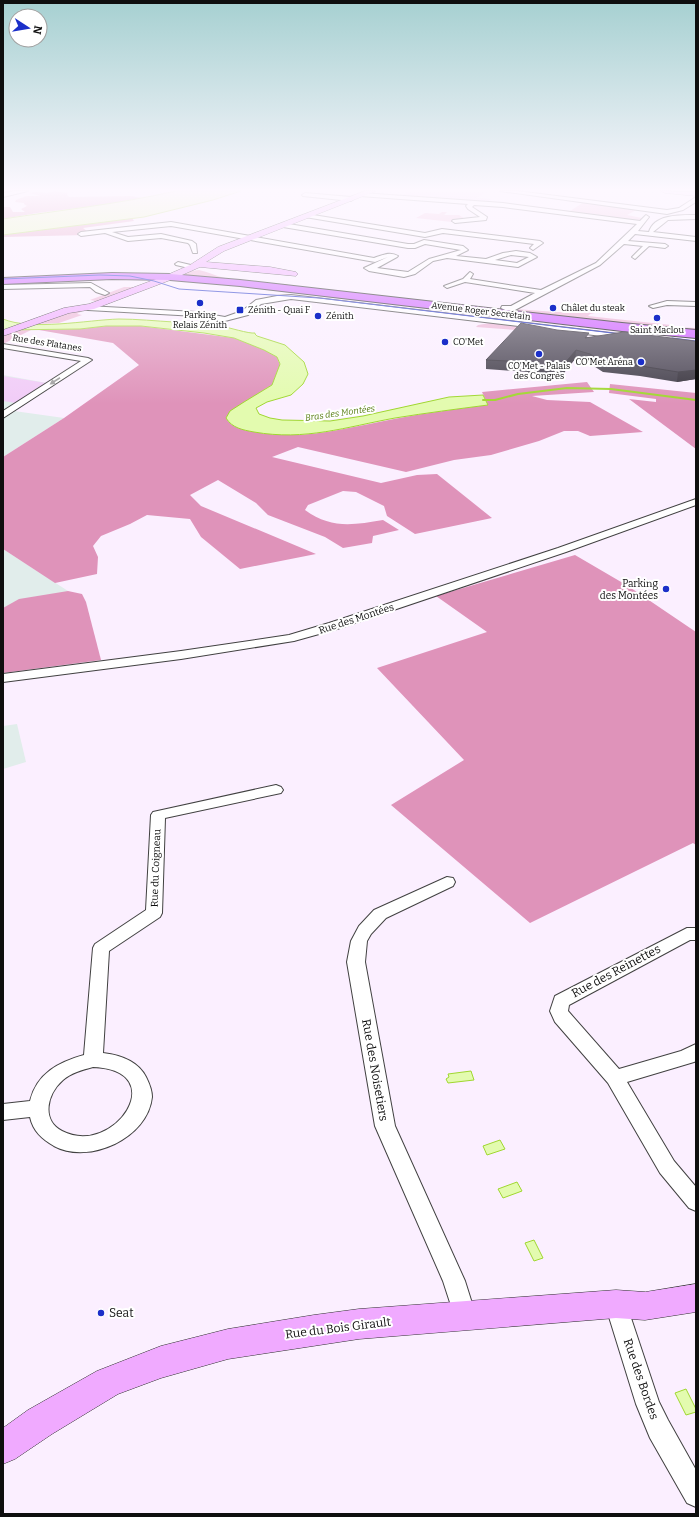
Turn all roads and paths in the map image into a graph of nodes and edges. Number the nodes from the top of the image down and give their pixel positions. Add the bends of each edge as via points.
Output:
1 (187, 262) edge
2 (201, 262) edge
3 (384, 262) edge
4 (427, 262) edge
5 (494, 262) edge
6 (524, 262) edge
7 (601, 262) edge
8 (178, 264) junction
9 (196, 266) junction
10 (361, 267) dead end
11 (369, 269) junction
12 (470, 274) dead end
13 (297, 275) dead end
14 (149, 280) junction
15 (465, 280) junction
16 (173, 281) junction
17 (3, 282) edge
18 (129, 282) junction
19 (348, 285) dead end
20 (447, 286) dead end
21 (3, 287) edge
22 (540, 292) junction
23 (105, 293) junction
24 (259, 302) junction
25 (410, 302) junction
26 (696, 304) edge
27 (87, 306) junction
28 (653, 306) dead end
29 (507, 311) junction
30 (6, 332) edge
31 (696, 334) edge
32 (637, 338) edge
33 (3, 346) edge
34 (3, 415) edge
35 (696, 502) edge
36 (3, 678) edge
37 (276, 790) dead end
38 (447, 882) dead end
39 (696, 934) edge
40 (696, 1051) edge
41 (93, 1060) junction
42 (615, 1078) junction
43 (38, 1108) junction
44 (3, 1112) edge
45 (696, 1202) edge
46 (696, 1298) edge
47 (616, 1304) junction
48 (465, 1316) junction
49 (3, 1447) edge
50 (696, 1494) edge

1 - 8 street
2 - 9 street
3 - 11 street
4 - 11 street via 410,274
5 - 6 street via 518,265
7 - 22 street
8 - 9 street
8 - 14 street
9 - 13 street via 270,270
9 - 16 street
10 - 11 street
12 - 15 street
14 - 16 main road, Avenue Roger Secrétain
14 - 17 main road, Avenue Roger Secrétain via 112,276
14 - 18 main road, Avenue Roger Secrétain
14 - 27 street
15 - 20 street
15 - 22 street
16 - 24 main road via 185,287 259,291 265,295
16 - 25 main road, Avenue Roger Secrétain via 240,283
16 - 31 main road, Avenue Roger Secrétain via 306,293 590,326
17 - 18 main road, Avenue Roger Secrétain
18 - 23 street
19 - 25 main road via 377,296
21 - 23 street via 91,285
22 - 29 street
23 - 27 street
24 - 27 street via 245,313 225,319 196,314
24 - 32 street via 283,297 307,298
25 - 29 main road, Avenue Roger Secrétain
26 - 28 street
27 - 30 street
29 - 31 main road, Avenue Roger Secrétain
33 -> 34 street, Rue des Platanes via 88,360
35 - 36 street, Rue des Montées via 562,550 290,638
37 - 41 street, Rue du Coigneau via 158,815 154,913 101,948
38 - 48 street, Rue des Noisetiers via 380,914 365,930 359,941 356,962 385,1126 454,1281
39 - 42 street, Rue des Reinettes via 687,934 561,1000 561,1017
40 - 42 street via 686,1057
41 - 43 street via 71,1066 56,1075 42,1092
41 - 43 street via 110,1060 128,1068 138,1078 143,1095 140,1110 131,1123 112,1137 89,1144 71,1144 52,1136 42,1124
42 - 45 street, Rue des Reinettes via 667,1167
43 - 44 street
46 - 47 street, Rue du Bois Girault via 645,1306
47 - 48 street, Rue du Bois Girault
47 - 50 street, Rue des Bordes via 648,1404 659,1429
48 - 49 street, Rue du Bois Girault via 314,1330 228,1344 161,1362 108,1382

